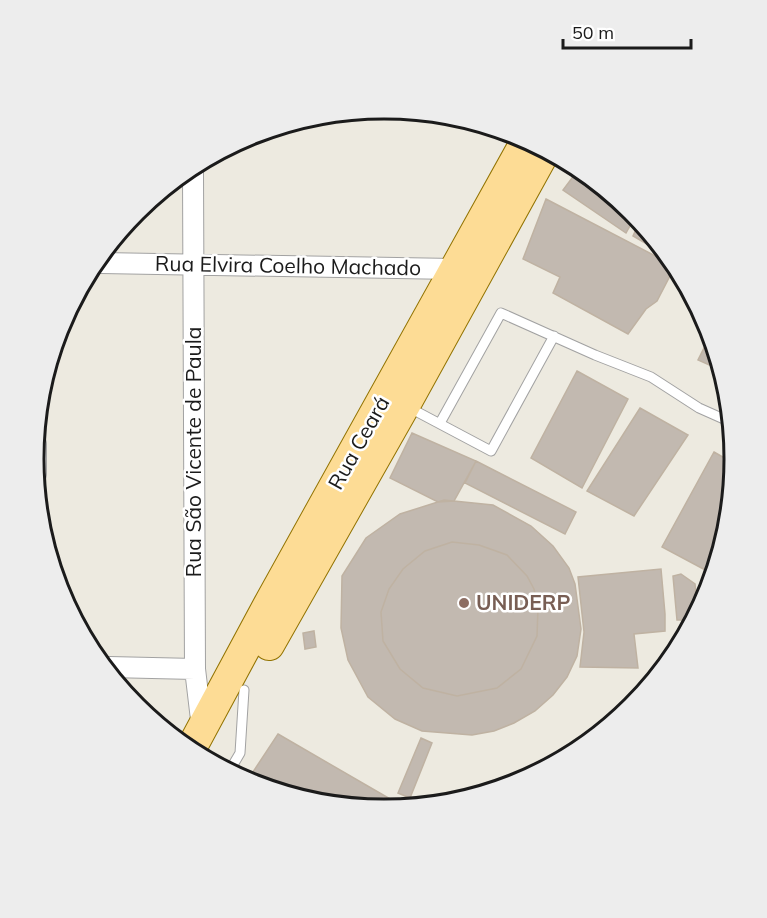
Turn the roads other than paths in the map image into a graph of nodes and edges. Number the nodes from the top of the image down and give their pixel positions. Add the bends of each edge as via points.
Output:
1 (522, 149) edge
2 (541, 158) edge
3 (193, 177) edge
4 (106, 263) edge
5 (194, 264) junction
6 (464, 273) junction
7 (554, 336) junction
8 (405, 405) junction
9 (721, 418) edge
10 (440, 423) junction
11 (115, 667) edge
12 (195, 669) junction
13 (243, 690) junction
14 (201, 744) edge
15 (233, 764) edge

1 - 6 main road, Rua Ceará
2 - 6 main road, Rua Ceará
3 - 5 street, Rua São Vicente de Paula
4 - 5 street, Rua Elvira Coelho Machado
5 - 6 street, Rua Elvira Coelho Machado
5 - 12 street, Rua São Vicente de Paula
6 - 8 main road, Rua Ceará
6 - 14 main road, Rua Ceará via 442,295 271,600
7 - 9 lane via 651,377
7 - 10 lane via 501,313
7 - 10 lane via 491,451
8 - 10 lane
8 - 13 main road, Rua Ceará
11 - 12 street
12 - 14 street, Rua São Vicente de Paula
13 - 14 main road, Rua Ceará
13 - 15 lane via 240,753

